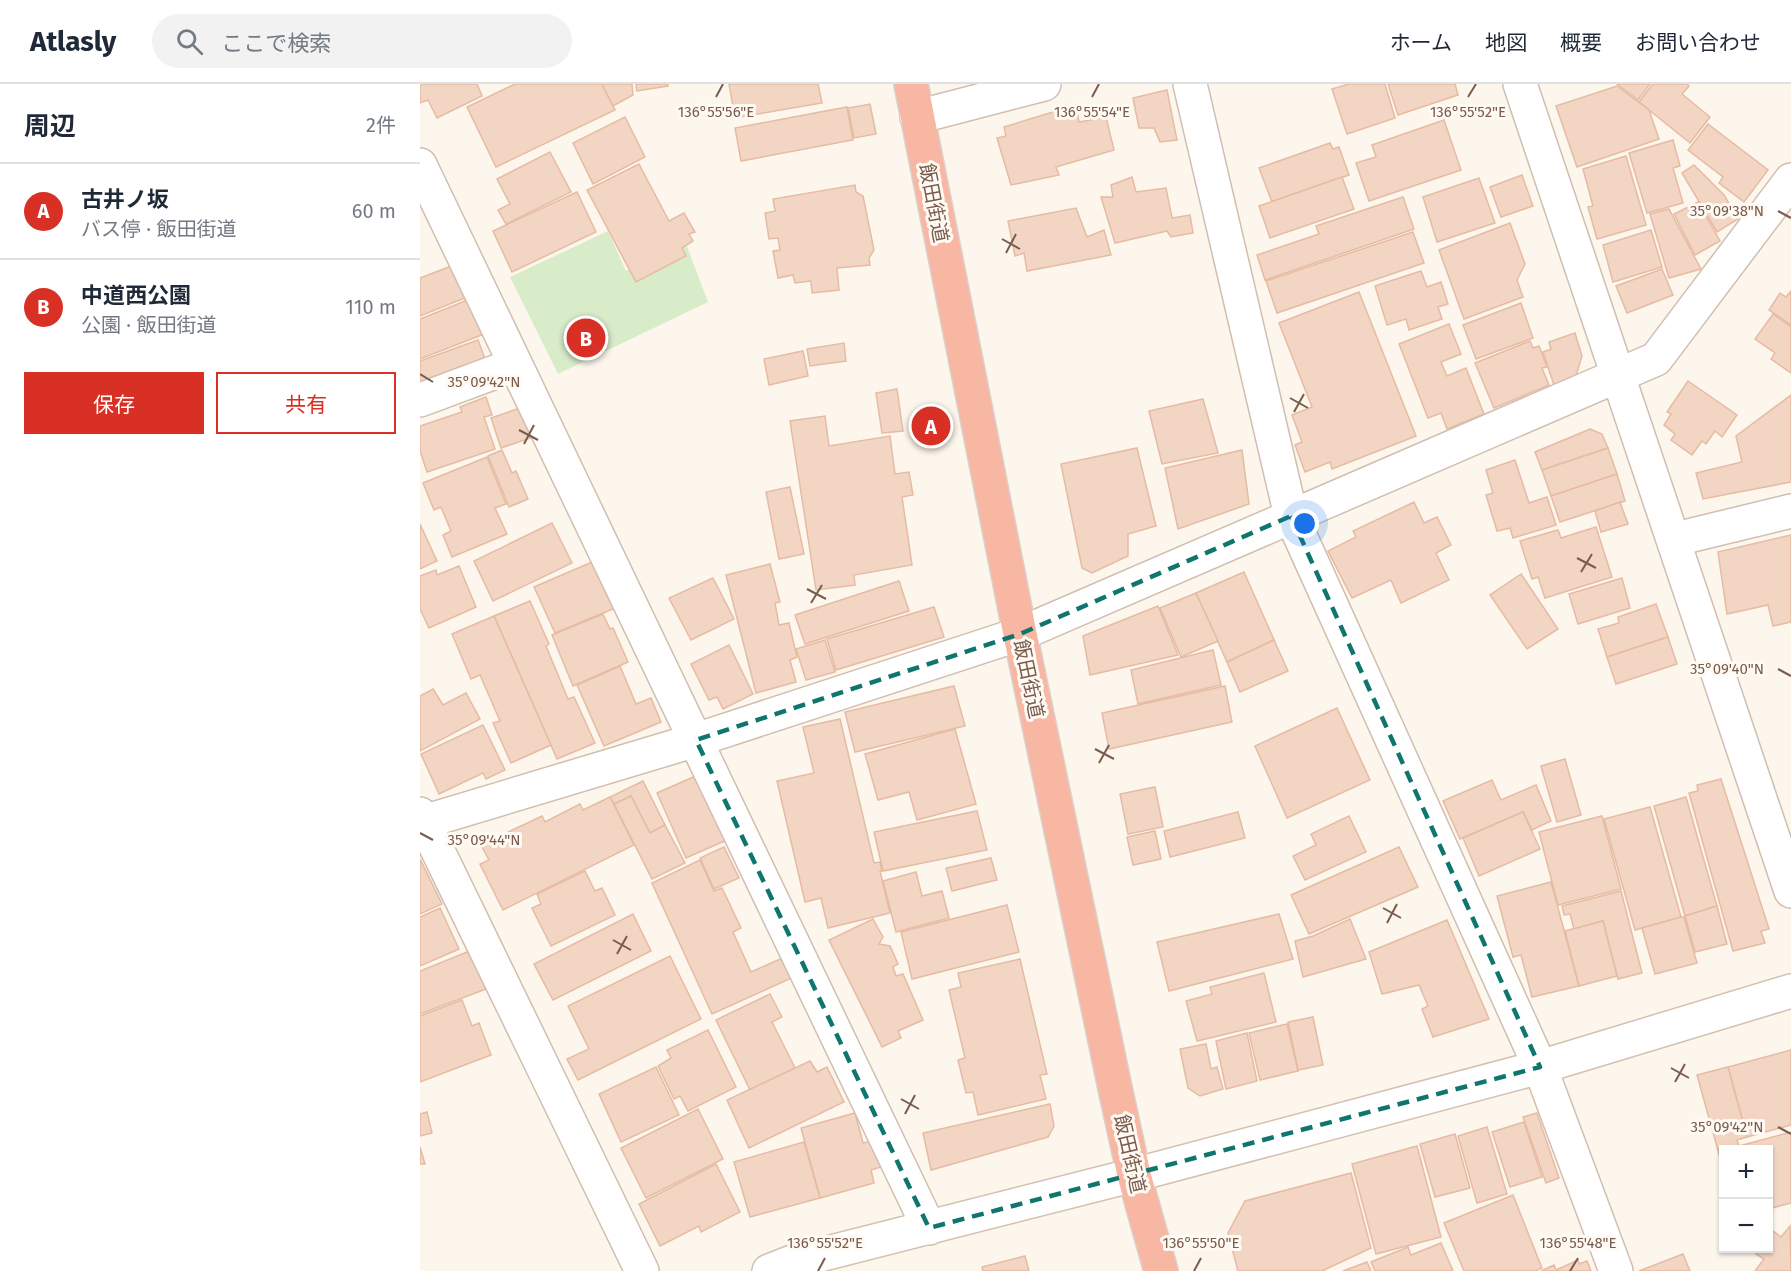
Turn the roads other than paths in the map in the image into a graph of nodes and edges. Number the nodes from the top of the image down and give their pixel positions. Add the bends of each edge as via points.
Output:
1 (911, 84) edge
2 (1044, 84) edge
3 (1190, 84) edge
4 (1520, 84) edge
5 (917, 117) junction
6 (420, 165) edge
7 (1791, 180) edge
8 (514, 365) junction
9 (1618, 376) junction
10 (420, 400) edge
11 (1791, 511) edge
12 (1291, 516) junction
13 (1676, 539) junction
14 (1020, 634) junction
15 (696, 740) junction
16 (421, 820) edge
17 (1791, 891) edge
18 (1791, 991) edge
19 (1540, 1066) junction
20 (1134, 1175) junction
21 (929, 1228) junction
22 (785, 1268) edge
23 (642, 1271) edge
24 (1161, 1271) edge
25 (1616, 1271) edge

1 - 5 highway, 飯田街道
2 - 5 street
3 - 12 street
4 - 9 street
5 - 14 highway, 飯田街道
6 - 8 street
7 - 9 street via 1656,359
8 - 10 street
8 - 15 street
9 - 12 street
9 - 13 street
11 - 13 street
12 - 14 street
12 - 19 street
13 - 17 street
14 - 15 street
14 - 20 highway, 飯田街道
15 - 16 street
15 - 21 street
16 - 23 street
18 - 19 street
19 - 20 street
19 - 25 street
20 - 21 street
20 - 24 highway, 飯田街道
21 - 22 street

